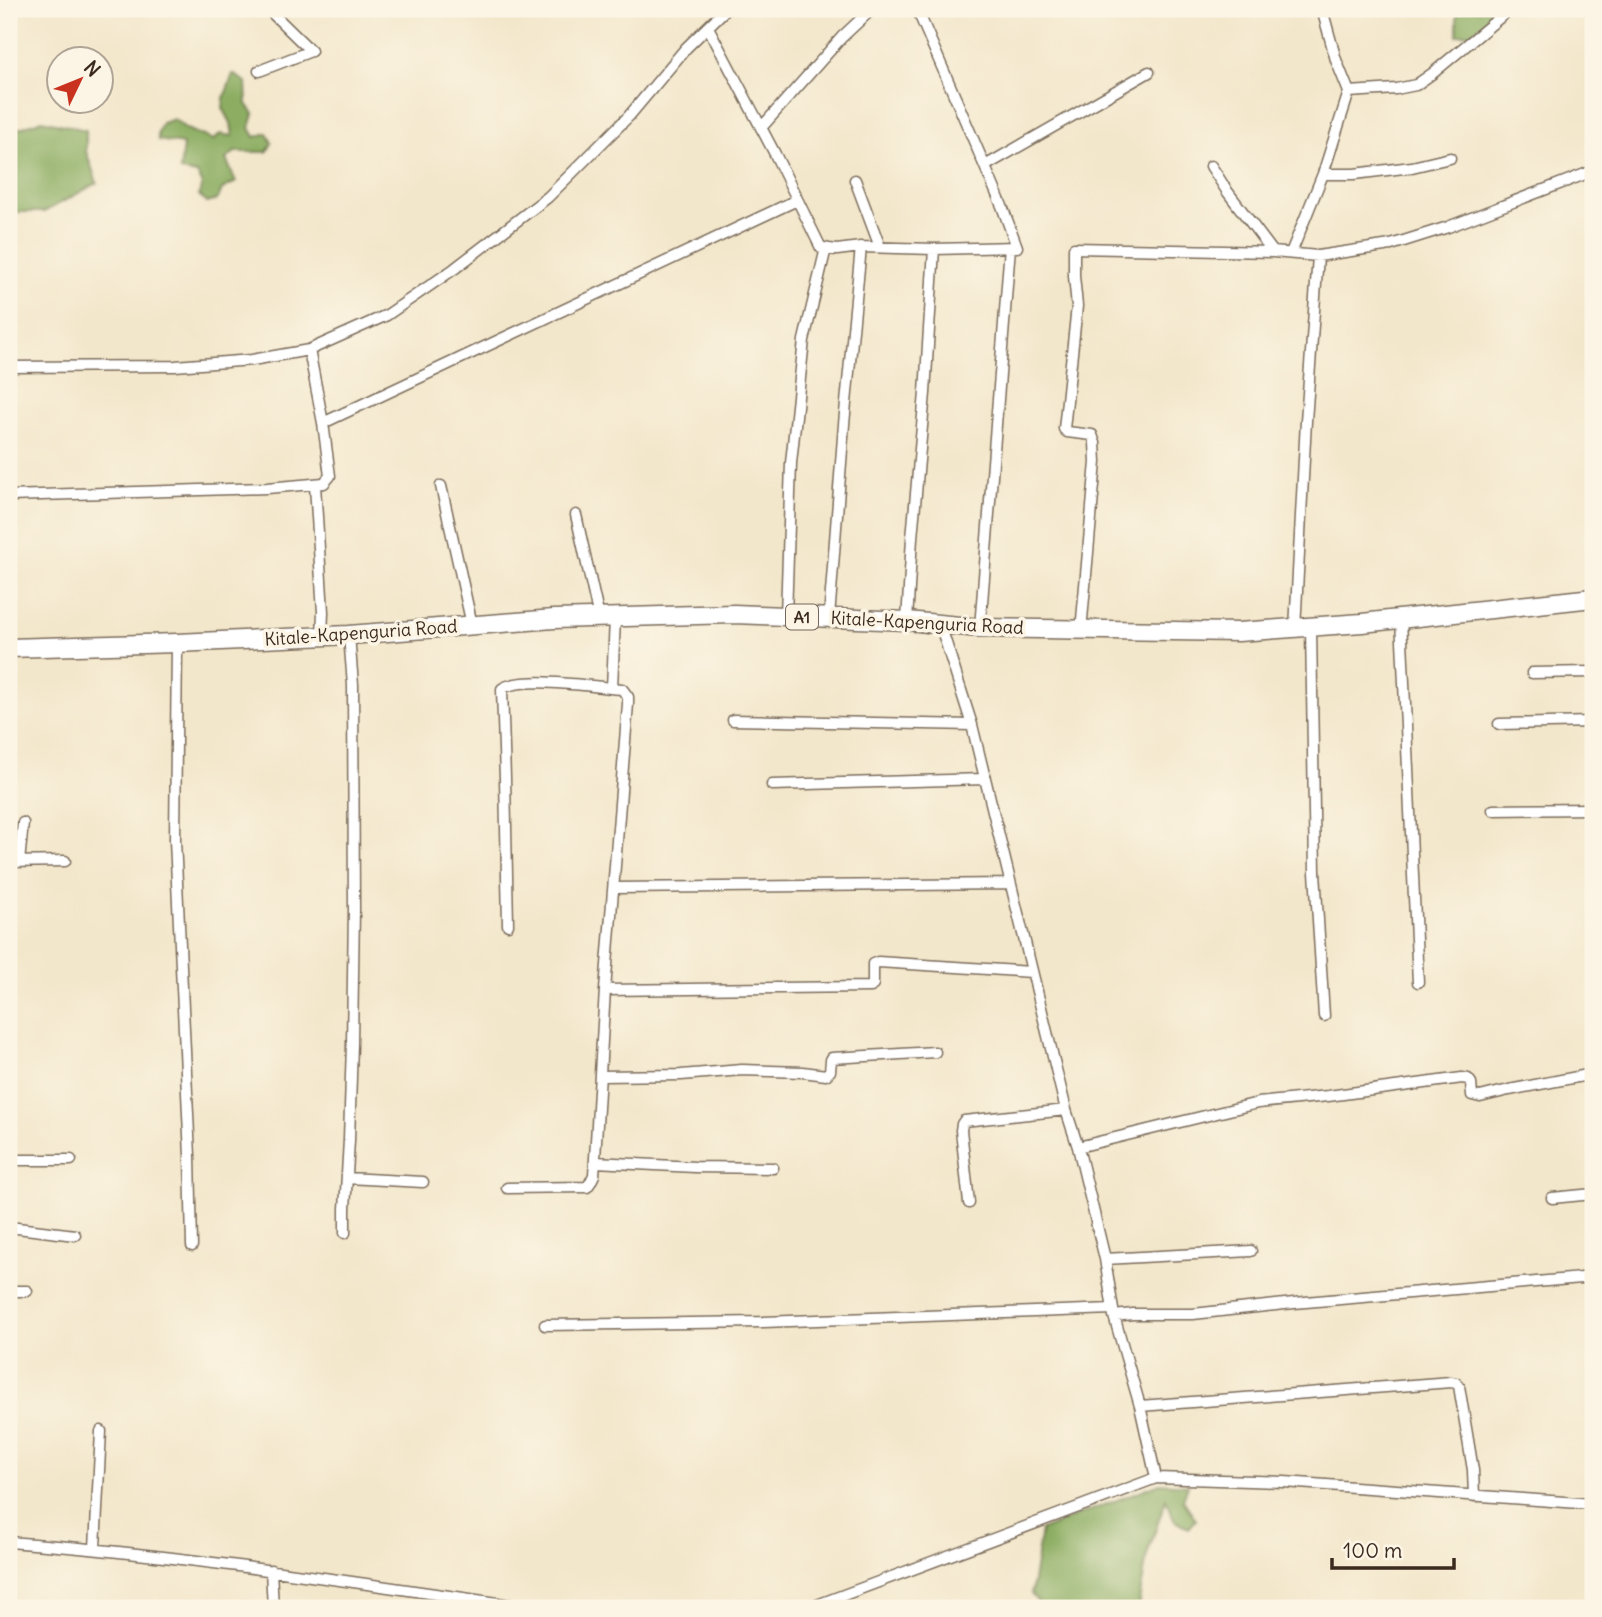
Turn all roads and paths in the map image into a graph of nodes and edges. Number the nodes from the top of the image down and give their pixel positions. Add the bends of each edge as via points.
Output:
1 (268, 9) edge
2 (726, 9) edge
3 (872, 9) edge
4 (917, 9) edge
5 (1322, 9) edge
6 (1510, 9) edge
7 (708, 27) junction
8 (259, 71) dead end
9 (1149, 72) dead end
10 (1349, 92) junction
11 (761, 128) junction
12 (1451, 158) dead end
13 (985, 166) junction
14 (1211, 166) dead end
15 (1593, 171) edge
16 (1323, 174) junction
17 (855, 180) dead end
18 (797, 200) junction
19 (861, 247) junction
20 (880, 247) junction
21 (1010, 247) junction
22 (826, 248) junction
23 (934, 249) junction
24 (1273, 252) junction
25 (1292, 253) junction
26 (1318, 256) junction
27 (309, 350) junction
28 (9, 367) edge
29 (323, 423) junction
30 (315, 485) junction
31 (441, 486) dead end
32 (9, 496) edge
33 (576, 515) dead end
34 (1593, 598) edge
35 (786, 616) junction
36 (607, 618) junction
37 (829, 618) junction
38 (1401, 619) junction
39 (907, 621) junction
40 (940, 624) junction
41 (472, 625) junction
42 (980, 628) junction
43 (1303, 628) junction
44 (1081, 631) junction
45 (349, 635) junction
46 (322, 636) junction
47 (177, 643) junction
48 (9, 648) edge
49 (1593, 672) edge
50 (1532, 673) dead end
51 (611, 688) junction
52 (733, 720) dead end
53 (1593, 722) edge
54 (1499, 724) dead end
55 (972, 725) junction
56 (985, 779) junction
57 (772, 785) dead end
58 (1593, 809) edge
59 (1493, 810) dead end
60 (23, 823) dead end
61 (65, 861) dead end
62 (14, 862) edge
63 (1010, 884) junction
64 (614, 888) junction
65 (508, 925) dead end
66 (1032, 972) junction
67 (1418, 982) dead end
68 (606, 989) junction
69 (1324, 1016) dead end
70 (935, 1052) dead end
71 (1593, 1074) edge
72 (601, 1076) junction
73 (1066, 1110) junction
74 (1078, 1147) junction
75 (9, 1160) edge
76 (71, 1160) dead end
77 (595, 1162) junction
78 (773, 1168) dead end
79 (347, 1178) junction
80 (423, 1182) dead end
81 (507, 1188) dead end
82 (1593, 1194) edge
83 (1552, 1198) dead end
84 (969, 1203) dead end
85 (9, 1227) edge
86 (345, 1233) dead end
87 (75, 1235) dead end
88 (192, 1246) dead end
89 (1251, 1251) dead end
90 (1105, 1259) junction
91 (1593, 1277) edge
92 (9, 1291) edge
93 (27, 1291) dead end
94 (1114, 1312) junction
95 (545, 1325) dead end
96 (1140, 1406) junction
97 (101, 1431) dead end
98 (1156, 1478) junction
99 (1474, 1496) junction
100 (1593, 1504) edge
101 (9, 1542) edge
102 (95, 1548) junction
103 (271, 1570) junction
104 (273, 1608) edge
105 (532, 1608) edge
106 (809, 1608) edge

1 - 8 street via 312,51
2 - 7 street
3 - 11 street
4 - 13 street
5 - 10 street
6 - 10 street via 1416,85
7 - 11 street
7 - 27 street via 548,197 387,315
9 - 13 street
10 - 16 street
11 - 18 street
12 - 16 street via 1412,167
13 - 21 street via 1017,247
14 - 24 street
15 - 26 street via 1419,237
16 - 25 street
17 - 20 street
18 - 22 street via 821,248
18 - 29 street
19 - 20 street
19 - 22 street
19 - 37 street
20 - 23 street
21 - 23 street
21 - 42 street
22 - 35 street via 804,340 792,463
23 - 39 street
24 - 25 street
24 - 44 street via 1074,248 1077,306 1064,429 1091,435 1096,462
25 - 26 street
26 - 43 street via 1306,421
27 - 28 street via 174,366
27 - 29 street
29 - 30 street via 330,476
30 - 32 street
30 - 46 street
31 - 41 street
33 - 36 street
34 - 38 highway, Kitale-Kapenguria Road / A1
35 - 36 highway, Kitale-Kapenguria Road / A1
35 - 37 highway, Kitale-Kapenguria Road / A1
36 - 41 highway, Kitale-Kapenguria Road / A1
36 - 51 street
37 - 39 highway, Kitale-Kapenguria Road / A1
38 - 43 highway, Kitale-Kapenguria Road / A1
38 - 67 street
39 - 40 highway, Kitale-Kapenguria Road / A1
40 - 42 highway, Kitale-Kapenguria Road / A1
40 - 55 street
41 - 45 highway, Kitale-Kapenguria Road / A1
42 - 44 highway, Kitale-Kapenguria Road / A1
43 - 44 highway, Kitale-Kapenguria Road / A1
43 - 69 street
45 - 46 highway, Kitale-Kapenguria Road / A1
45 - 79 street via 354,909
46 - 47 highway, Kitale-Kapenguria Road / A1
47 - 48 highway, Kitale-Kapenguria Road / A1
47 - 88 street via 175,840
49 - 50 street
51 - 64 street via 622,689 628,704
51 - 65 street via 543,683 508,684 502,689
52 - 55 street
53 - 54 street
55 - 56 street
56 - 57 street
56 - 63 street
58 - 59 street
60 - 62 street
61 - 62 street
63 - 64 street
63 - 66 street
64 - 68 street
66 - 68 street via 878,962 873,964 871,987
66 - 73 street
68 - 72 street
70 - 72 street via 832,1058 826,1075 742,1070
71 - 74 street via 1480,1097 1472,1096 1471,1083 1462,1078 1258,1103
72 - 77 street
73 - 74 street
73 - 84 street via 964,1121 961,1130
74 - 90 street
75 - 76 street
77 - 78 street
77 - 81 street via 587,1187
79 - 80 street
79 - 86 street
82 - 83 street
85 - 87 street
89 - 90 street
90 - 94 street
91 - 94 street via 1193,1314
92 - 93 street
94 - 95 street
94 - 96 street
96 - 98 street
96 - 99 street via 1456,1383
97 - 102 street
98 - 99 street
98 - 106 street
99 - 100 street
101 - 102 street
102 - 103 street
103 - 104 street
103 - 105 street

